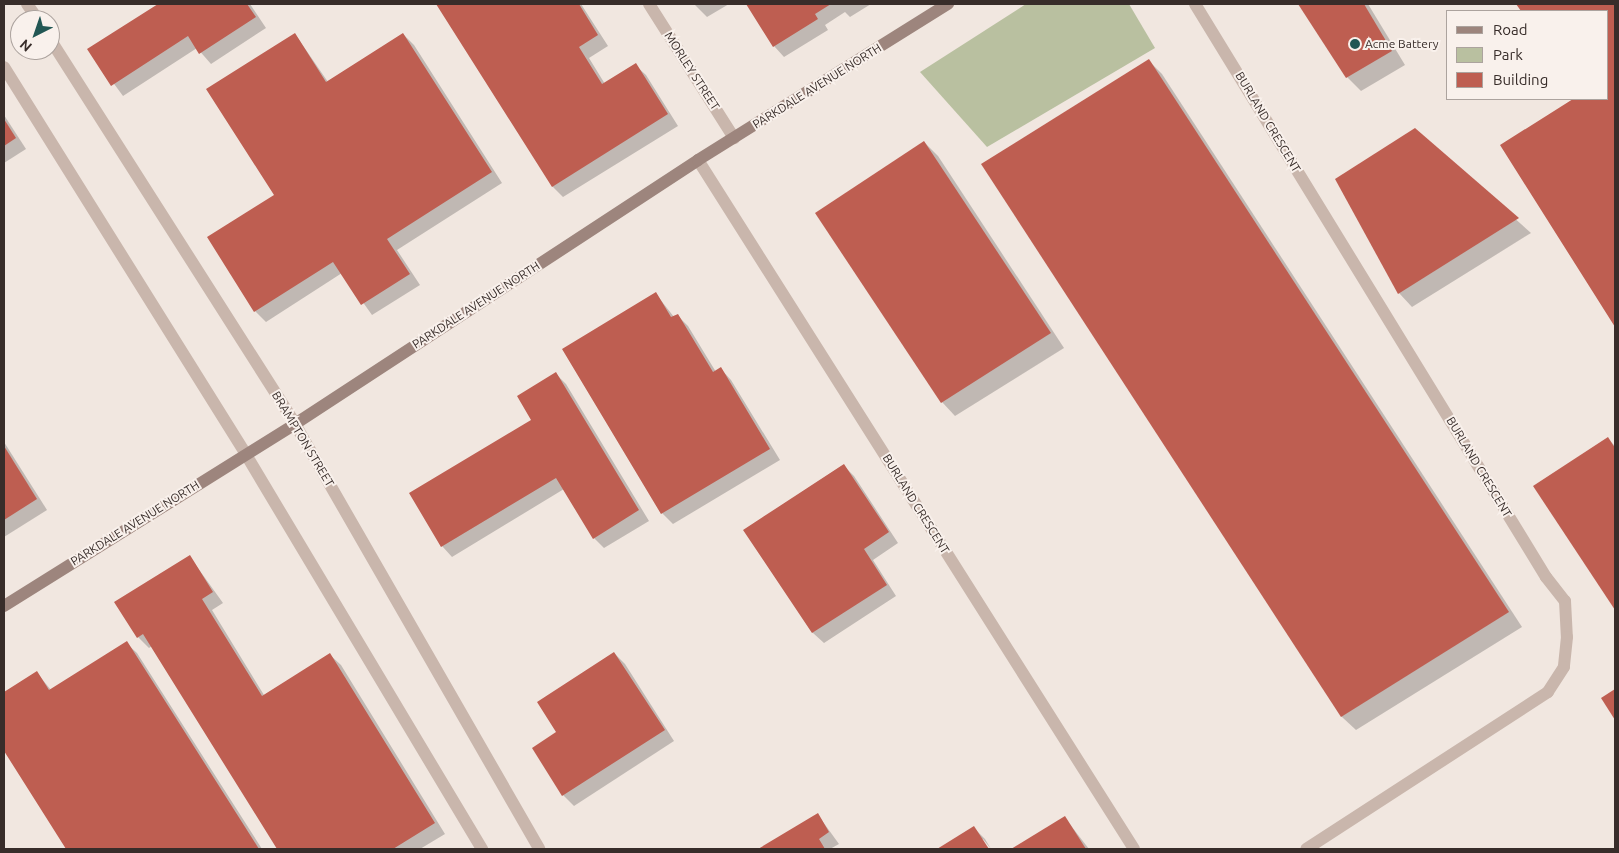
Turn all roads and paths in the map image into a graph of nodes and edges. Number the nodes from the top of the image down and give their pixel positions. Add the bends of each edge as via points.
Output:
1 (649, 4) edge
2 (948, 4) edge
3 (1195, 4) edge
4 (60, 55) edge
5 (4, 67) edge
6 (734, 138) junction
7 (698, 160) junction
8 (295, 424) junction
9 (245, 454) junction
10 (4, 606) edge
11 (482, 849) edge
12 (539, 849) edge
13 (1134, 849) edge
14 (1306, 849) edge

1 - 6 street, MORLEY STREET
2 - 6 main road, PARKDALE AVENUE NORTH
3 - 14 street, BURLAND CRESCENT via 1541,568 1565,601 1567,637 1564,667 1548,692
4 - 8 street, BRAMPTON STREET
5 - 9 street
6 - 7 main road, PARKDALE AVENUE NORTH
7 - 8 main road, PARKDALE AVENUE NORTH
7 - 13 street, BURLAND CRESCENT
8 - 9 main road, PARKDALE AVENUE NORTH
8 - 12 street, BRAMPTON STREET
9 - 10 main road, PARKDALE AVENUE NORTH
9 - 11 street

